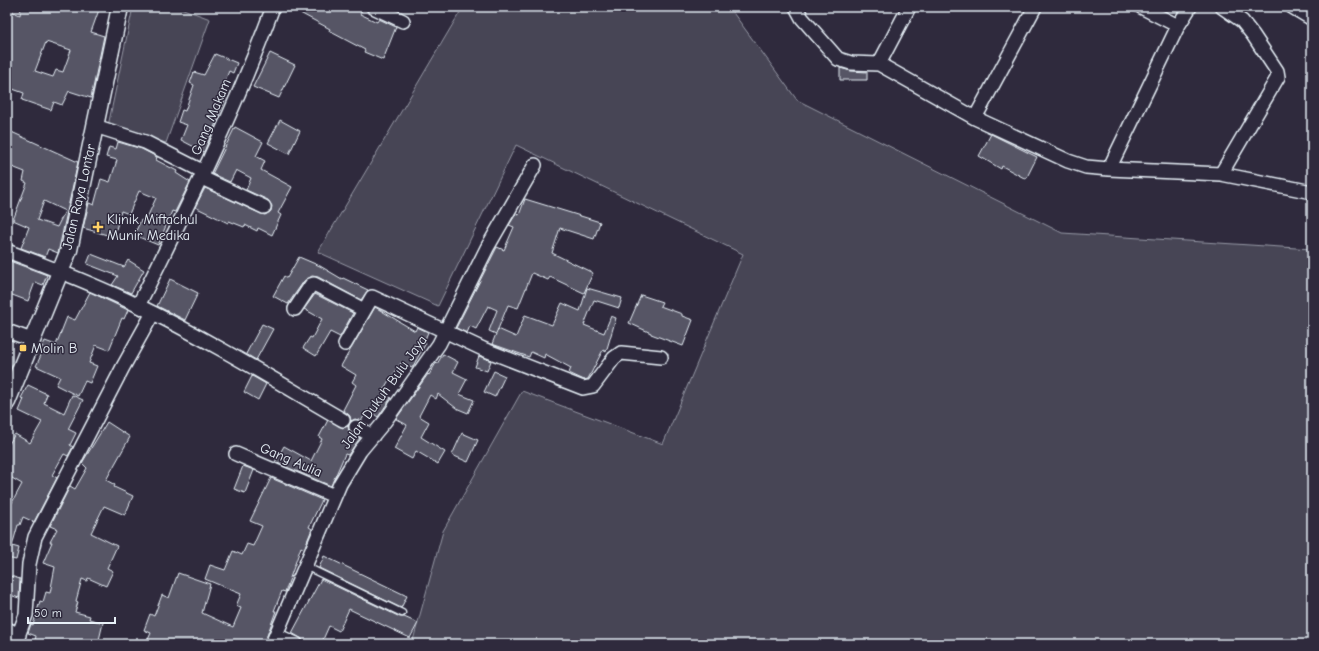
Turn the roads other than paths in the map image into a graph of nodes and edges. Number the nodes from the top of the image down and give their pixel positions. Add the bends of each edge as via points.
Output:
1 (120, 7) edge
2 (273, 7) edge
3 (373, 7) edge
4 (796, 7) edge
5 (909, 7) edge
6 (1035, 7) edge
7 (1141, 7) edge
8 (1190, 7) edge
9 (1222, 7) edge
10 (1292, 7) edge
11 (1311, 14) edge
12 (403, 21) dead end
13 (1178, 26) junction
14 (879, 64) junction
15 (975, 118) junction
16 (95, 126) junction
17 (535, 165) dead end
18 (1108, 170) junction
19 (1221, 174) junction
20 (203, 175) junction
21 (1312, 192) edge
22 (264, 207) dead end
23 (7, 251) edge
24 (60, 271) junction
25 (138, 306) junction
26 (296, 309) dead end
27 (364, 310) junction
28 (152, 313) junction
29 (7, 331) edge
30 (445, 333) junction
31 (32, 340) junction
32 (345, 344) dead end
33 (662, 357) dead end
34 (7, 400) edge
35 (343, 420) dead end
36 (356, 427) dead end
37 (372, 436) junction
38 (236, 454) dead end
39 (334, 496) junction
40 (305, 566) junction
41 (402, 613) dead end
42 (7, 629) edge
43 (274, 639) edge
44 (17, 640) edge
45 (296, 644) edge

1 - 16 street, Jalan Raya Lontar
2 - 20 street, Gang Makam via 257,51
3 - 12 street
4 - 14 street via 802,18 838,59 851,63
5 - 14 street
6 - 15 street
7 - 13 street
8 - 13 street
9 - 19 street via 1242,22 1253,35 1277,70 1278,77
10 - 11 street
13 - 18 street
14 - 15 street
15 - 18 street via 1068,161
16 - 20 street, Gang Makam via 150,144
16 - 24 street, Jalan Raya Lontar via 74,232
17 - 30 street, Jalan Dukuh Bulu Jaya via 487,248
18 - 19 street
19 - 21 street
20 - 22 street
20 - 25 street
23 - 24 street
24 - 25 street
24 - 31 street, Jalan Raya Lontar
25 - 28 street
26 - 27 street via 314,284
27 - 30 street via 370,298 373,298
27 - 32 street
28 - 35 street
28 - 44 street via 35,537 29,564 26,615
29 - 31 street
30 - 33 street via 583,388 593,386 614,358 621,354
30 - 37 street, Jalan Dukuh Bulu Jaya
31 - 34 street, Jalan Raya Lontar
36 - 37 street
37 - 39 street, Jalan Dukuh Bulu Jaya
38 - 39 street, Gang Aulia
39 - 40 street, Jalan Dukuh Bulu Jaya
40 - 41 lane
40 - 43 street, Jalan Dukuh Bulu Jaya
42 - 44 street
43 - 45 street

